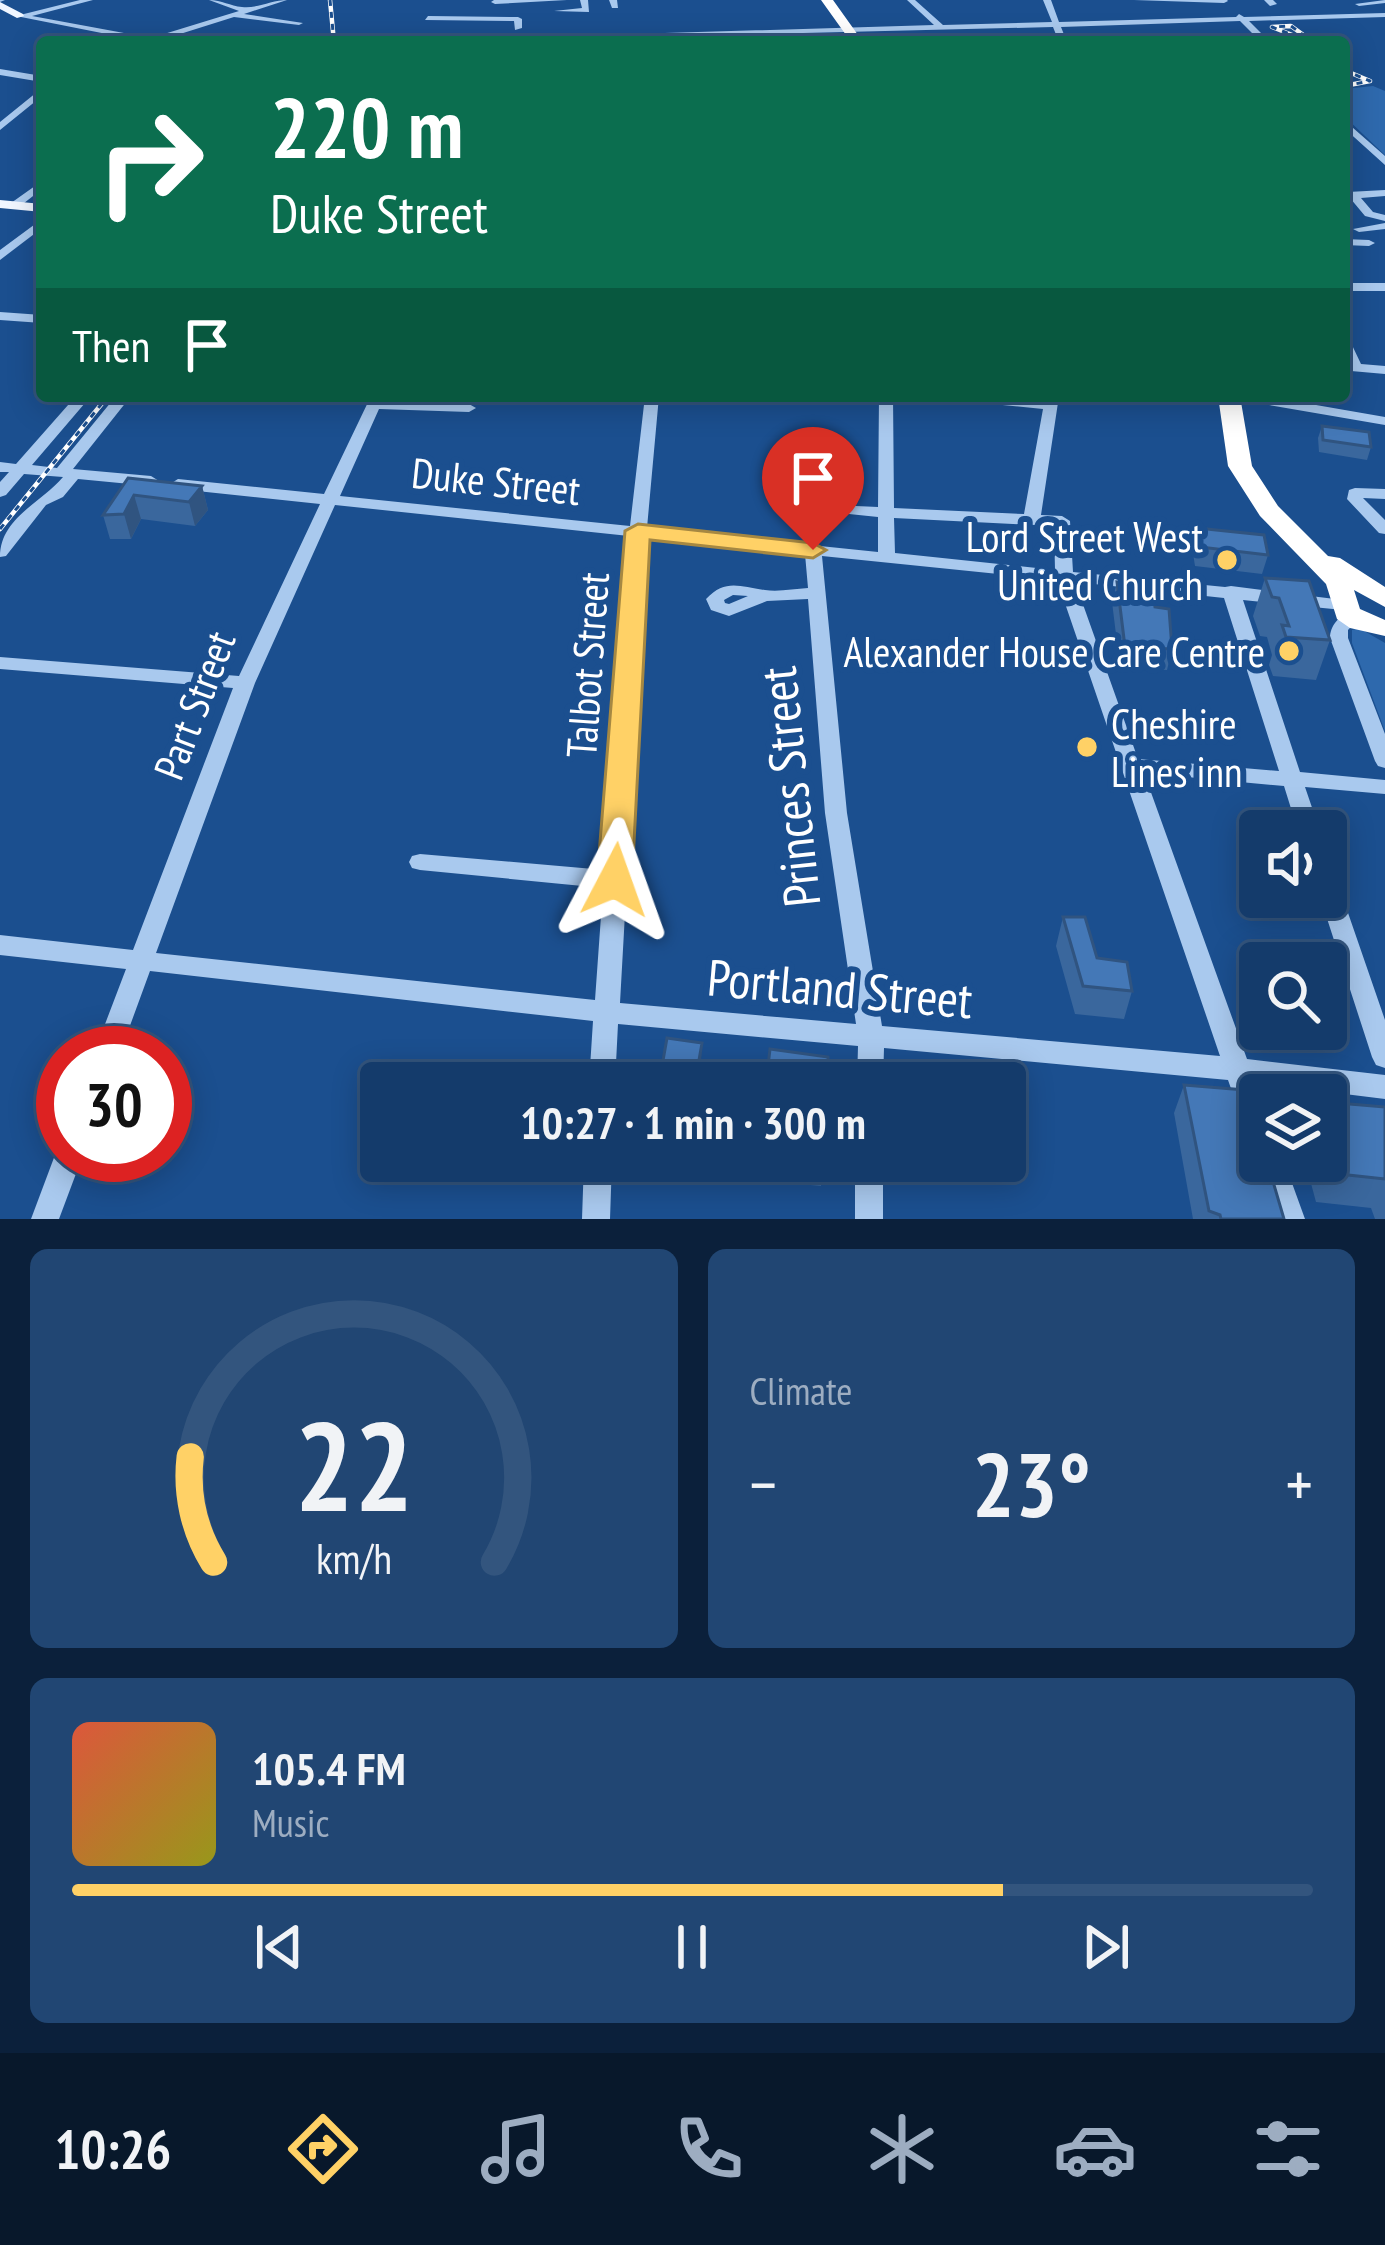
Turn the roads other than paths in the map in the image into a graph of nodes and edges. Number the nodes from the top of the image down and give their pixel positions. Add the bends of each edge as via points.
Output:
1 (88, 0) edge
2 (213, 0) edge
3 (283, 0) edge
4 (562, 0) edge
5 (584, 0) edge
6 (827, 0) edge
7 (911, 0) edge
8 (1047, 0) edge
9 (1223, 0) edge
10 (495, 1) edge
11 (1380, 1) edge
12 (0, 2) edge
13 (533, 3) edge
14 (1358, 4) edge
15 (1138, 7) edge
16 (246, 11) junction
17 (558, 11) dead end
18 (232, 15) junction
19 (1385, 15) edge
20 (20, 16) junction
21 (1342, 16) junction
22 (429, 18) dead end
23 (490, 19) junction
24 (1243, 19) junction
25 (0, 23) edge
26 (299, 23) dead end
27 (1058, 24) junction
28 (940, 27) junction
29 (129, 36) edge
30 (171, 36) edge
31 (486, 36) edge
32 (853, 36) edge
33 (1061, 36) edge
34 (1260, 36) edge
35 (0, 72) edge
36 (36, 75) edge
37 (36, 96) edge
38 (0, 127) edge
39 (1350, 129) edge
40 (1385, 162) edge
41 (36, 188) edge
42 (1385, 193) edge
43 (1350, 195) edge
44 (1350, 197) edge
45 (8, 205) edge
46 (1385, 223) edge
47 (36, 227) edge
48 (1359, 229) dead end
49 (0, 242) edge
50 (1350, 242) edge
51 (17, 243) junction
52 (1369, 243) dead end
53 (0, 256) edge
54 (1350, 287) edge
55 (1385, 287) edge
56 (0, 316) edge
57 (36, 319) edge
58 (1350, 357) edge
59 (1385, 370) edge
60 (79, 402) edge
61 (120, 402) edge
62 (375, 402) edge
63 (400, 402) edge
64 (651, 402) edge
65 (886, 402) edge
66 (1052, 402) edge
67 (1230, 402) edge
68 (1275, 402) edge
69 (470, 408) edge
70 (1385, 421) edge
71 (0, 466) edge
72 (20, 469) junction
73 (68, 473) junction
74 (777, 486) dead end
75 (0, 492) edge
76 (1385, 494) edge
77 (326, 500) junction
78 (886, 511) junction
79 (1032, 518) junction
80 (1385, 529) edge
81 (638, 531) junction
82 (1307, 547) junction
83 (813, 550) junction
84 (0, 552) edge
85 (886, 557) junction
86 (1064, 576) junction
87 (1231, 591) junction
88 (817, 593) junction
89 (764, 596) dead end
90 (1385, 599) edge
91 (1362, 618) edge
92 (0, 663) edge
93 (245, 683) junction
94 (1385, 761) edge
95 (1130, 765) junction
96 (1292, 779) junction
97 (1385, 787) edge
98 (1302, 810) edge
99 (420, 862) dead end
100 (615, 880) junction
101 (1338, 918) edge
102 (0, 945) edge
103 (141, 962) junction
104 (605, 1012) junction
105 (117, 1026) edge
106 (871, 1037) junction
107 (1385, 1057) edge
108 (603, 1062) edge
109 (870, 1062) edge
110 (1236, 1069) junction
111 (1239, 1077) edge
112 (1385, 1087) edge
113 (59, 1182) edge
114 (597, 1182) edge
115 (869, 1182) edge
116 (1278, 1182) edge
117 (45, 1219) edge
118 (596, 1219) edge
119 (869, 1219) edge
120 (1291, 1219) edge

1 - 20 street
2 - 16 street
3 - 16 street
4 - 13 street
5 - 17 street via 586,10
6 - 32 highway
7 - 28 street
8 - 27 street
9 - 15 street
9 - 24 street
10 - 13 street
10 - 23 street
11 - 14 street
12 - 20 main road
13 - 23 street via 519,24
14 - 19 street
14 - 21 street
16 - 18 street
18 - 26 street
18 - 30 street
19 - 21 street
20 - 25 main road
20 - 29 street
21 - 24 street
22 - 23 street
23 - 31 street
24 - 27 street
24 - 34 street
27 - 28 street
27 - 33 street
28 - 32 street
35 - 36 street
37 - 38 street
39 - 40 street
41 - 45 street
42 - 43 street
44 - 46 street
46 - 48 street
47 - 51 street
49 - 51 street
50 - 52 street
51 - 53 street
54 - 55 street
56 - 57 street
58 - 59 street via 1355,368
60 - 72 street
61 - 73 street
62 - 77 street, Part Street
63 - 69 street
64 - 81 street, Talbot Street
65 - 78 street
66 - 79 street
67 - 82 highway via 1240,466 1269,511
68 - 70 street
71 - 72 street, Duke Street
72 - 73 street, Duke Street
72 - 75 street
73 - 77 street, Duke Street
73 - 84 street
74 - 78 street via 855,511
76 - 80 street via 1355,493
77 - 81 street, Duke Street
77 - 93 street, Part Street
78 - 79 street
78 - 85 street
79 - 86 street via 1061,521
81 - 83 street, Duke Street
81 - 100 street, Talbot Street
82 - 90 highway
82 - 91 highway
83 - 85 street, Duke Street
83 - 88 street, Princes Street
85 - 86 street, Duke Street
86 - 87 street, Duke Street
86 - 95 street
87 - 91 street, Duke Street
87 - 96 street
88 - 89 street
88 - 106 street, Princes Street via 836,813
90 - 91 highway via 1360,594
91 - 94 street via 1339,629 1339,638
92 - 93 street
93 - 103 street, Part Street
95 - 96 street
95 - 110 street
96 - 97 street
96 - 98 street
99 - 100 street
100 - 104 street, Talbot Street
101 - 107 street
102 - 103 street, Portland Street
103 - 104 street, Portland Street
103 - 105 street, Part Street
104 - 106 street, Portland Street
104 - 108 street, Talbot Street
106 - 109 street, Princes Street
106 - 110 street, Portland Street
110 - 111 street
110 - 112 street, Portland Street
113 - 117 street
114 - 118 street
115 - 119 street
116 - 120 street

